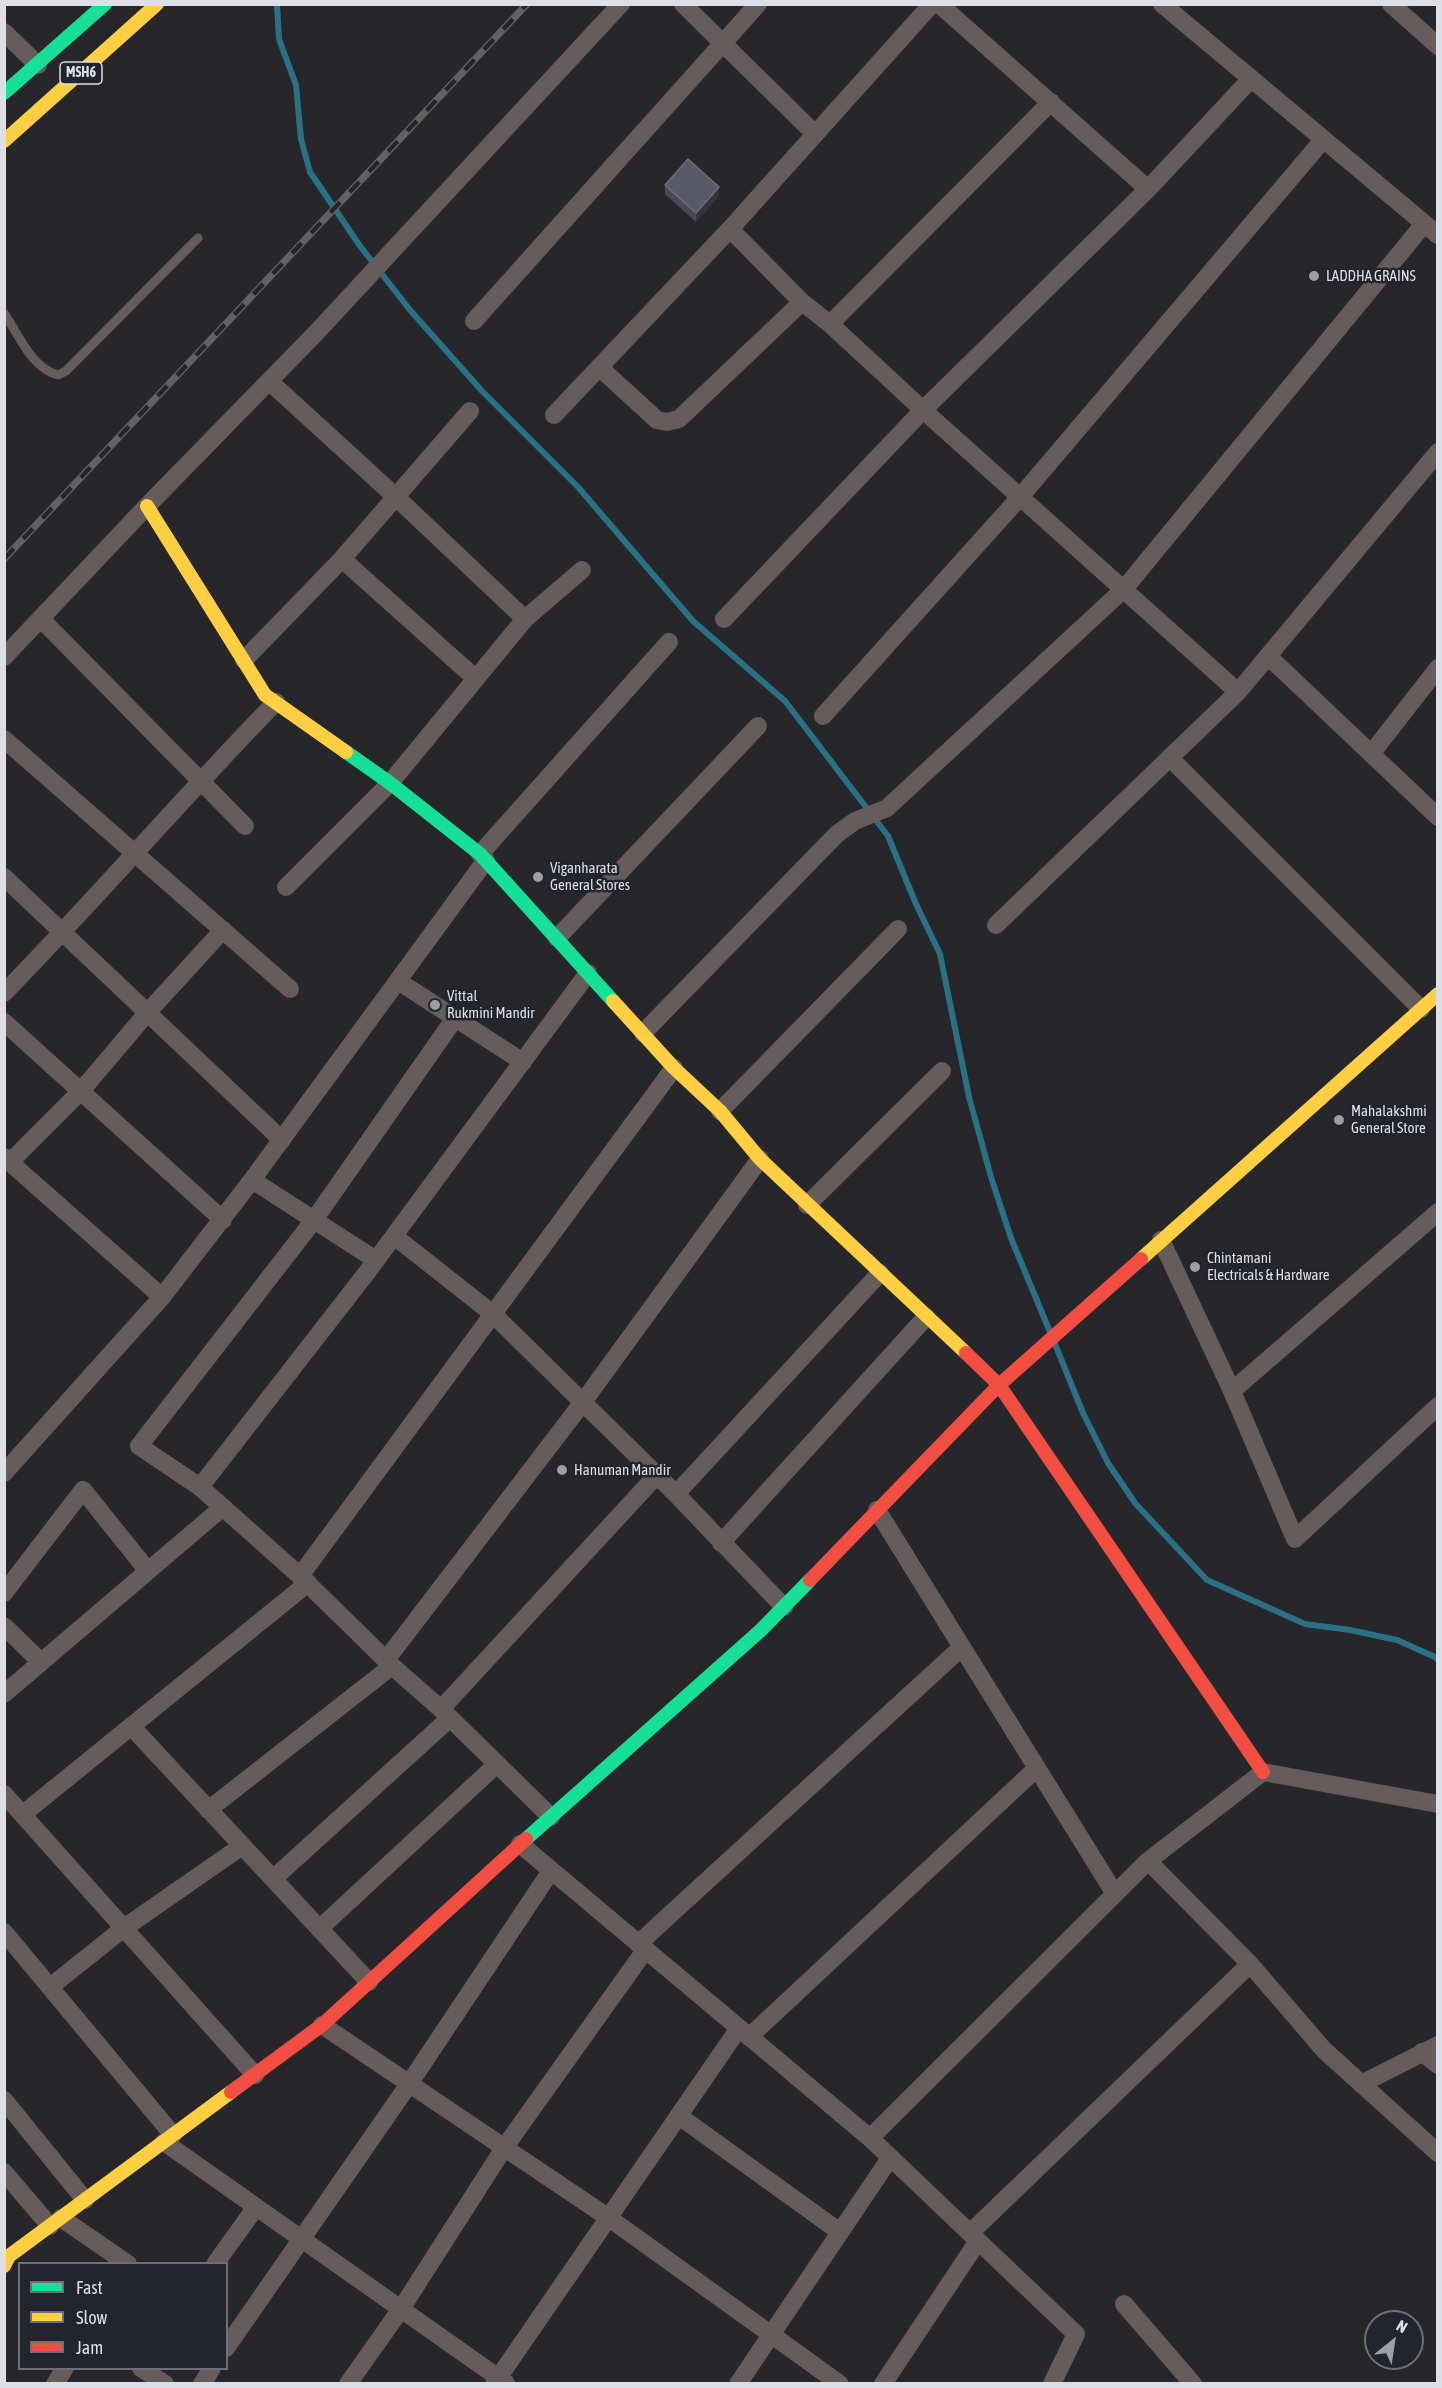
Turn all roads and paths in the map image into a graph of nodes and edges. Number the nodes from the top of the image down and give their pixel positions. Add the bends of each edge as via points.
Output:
1 (105, 4) edge
2 (157, 4) edge
3 (621, 4) edge
4 (683, 4) edge
5 (758, 4) edge
6 (932, 4) edge
7 (939, 4) edge
8 (1162, 4) edge
9 (1399, 7) edge
10 (4, 32) edge
11 (723, 43) junction
12 (1437, 46) edge
13 (38, 65) junction
14 (1250, 80) junction
15 (4, 93) edge
16 (1051, 102) junction
17 (815, 134) junction
18 (1323, 140) junction
19 (4, 141) edge
20 (1148, 189) junction
21 (730, 229) junction
22 (1431, 229) edge
23 (198, 238) dead end
24 (802, 302) junction
25 (4, 313) edge
26 (474, 321) dead end
27 (830, 324) junction
28 (599, 367) junction
29 (269, 381) junction
30 (923, 410) junction
31 (470, 411) dead end
32 (554, 415) dead end
33 (1437, 452) edge
34 (1021, 496) junction
35 (397, 498) junction
36 (147, 506) junction
37 (342, 559) junction
38 (582, 570) dead end
39 (1124, 589) junction
40 (41, 619) junction
41 (525, 619) junction
42 (724, 619) dead end
43 (669, 642) dead end
44 (4, 657) edge
45 (1269, 657) junction
46 (244, 660) junction
47 (1437, 668) edge
48 (475, 678) junction
49 (1238, 692) junction
50 (276, 702) junction
51 (823, 717) dead end
52 (758, 726) dead end
53 (4, 739) edge
54 (1371, 754) junction
55 (1170, 758) junction
56 (199, 782) junction
57 (390, 783) junction
58 (1437, 817) edge
59 (245, 826) dead end
60 (135, 853) junction
61 (483, 857) junction
62 (4, 877) edge
63 (286, 887) dead end
64 (996, 925) dead end
65 (898, 929) dead end
66 (223, 930) junction
67 (63, 933) junction
68 (557, 938) junction
69 (588, 973) junction
70 (398, 981) junction
71 (290, 989) dead end
72 (4, 993) edge
73 (1437, 994) edge
74 (1421, 1009) junction
75 (147, 1013) junction
76 (455, 1018) junction
77 (4, 1022) edge
78 (643, 1033) junction
79 (523, 1062) junction
80 (674, 1068) junction
81 (942, 1071) dead end
82 (81, 1091) junction
83 (720, 1111) junction
84 (282, 1140) junction
85 (760, 1159) junction
86 (7, 1160) edge
87 (252, 1180) junction
88 (807, 1205) junction
89 (1437, 1212) edge
90 (223, 1220) junction
91 (314, 1220) junction
92 (394, 1236) junction
93 (1161, 1240) junction
94 (376, 1260) junction
95 (880, 1273) junction
96 (162, 1297) junction
97 (493, 1314) junction
98 (926, 1317) junction
99 (999, 1385) junction
100 (1232, 1391) junction
101 (583, 1402) junction
102 (1437, 1406) edge
103 (4, 1473) edge
104 (657, 1475) junction
105 (200, 1488) junction
106 (676, 1494) junction
107 (223, 1507) junction
108 (877, 1510) junction
109 (721, 1543) junction
110 (148, 1570) junction
111 (304, 1580) junction
112 (4, 1593) edge
113 (784, 1607) junction
114 (4, 1626) edge
115 (962, 1647) junction
116 (41, 1662) junction
117 (389, 1663) junction
118 (4, 1694) edge
119 (446, 1714) junction
120 (131, 1726) junction
121 (496, 1765) junction
122 (1037, 1768) junction
123 (1263, 1772) junction
124 (4, 1794) edge
125 (1437, 1804) edge
126 (208, 1810) junction
127 (23, 1814) junction
128 (550, 1817) junction
129 (520, 1844) junction
130 (242, 1846) junction
131 (1148, 1861) junction
132 (551, 1871) junction
133 (273, 1879) junction
134 (1115, 1894) junction
135 (124, 1928) junction
136 (319, 1929) junction
137 (4, 1932) edge
138 (642, 1947) junction
139 (1250, 1964) junction
140 (369, 1982) junction
141 (50, 1987) junction
142 (322, 2025) junction
143 (744, 2033) junction
144 (1430, 2049) edge
145 (1437, 2066) edge
146 (255, 2075) junction
147 (409, 2084) junction
148 (1361, 2084) junction
149 (4, 2100) edge
150 (679, 2116) junction
151 (169, 2138) junction
152 (870, 2138) junction
153 (504, 2148) junction
154 (1437, 2153) edge
155 (891, 2158) junction
156 (4, 2172) edge
157 (85, 2200) junction
158 (256, 2206) junction
159 (609, 2218) junction
160 (55, 2222) junction
161 (840, 2232) junction
162 (974, 2237) junction
163 (303, 2240) junction
164 (6, 2258) edge
165 (125, 2262) edge
166 (216, 2262) edge
167 (1124, 2304) dead end
168 (401, 2309) junction
169 (770, 2333) junction
170 (228, 2345) edge
171 (64, 2370) edge
172 (144, 2370) edge
173 (211, 2370) edge
174 (499, 2382) edge
175 (56, 2384) edge
176 (165, 2384) edge
177 (202, 2384) edge
178 (348, 2384) edge
179 (738, 2384) edge
180 (840, 2384) edge
181 (883, 2384) edge
182 (1052, 2384) edge
183 (1193, 2384) edge

1 - 13 street, MSH6
2 - 19 street, MSH6
3 - 29 street
4 - 11 street
5 - 11 street
6 - 17 street
7 - 16 street
8 - 14 street
9 - 12 street
10 - 13 street
11 - 17 street
11 - 26 street
13 - 15 street, MSH6
14 - 18 street
14 - 20 street
16 - 20 street
16 - 27 street
17 - 21 street
18 - 22 street
18 - 34 street
20 - 30 street
21 - 24 street
21 - 28 street
22 - 39 street
23 - 25 lane via 58,375 47,372 36,362
24 - 27 street
24 - 28 street via 679,419 657,420
27 - 30 street
28 - 32 street
29 - 35 street
29 - 36 street
30 - 34 street
30 - 42 street
31 - 35 street
33 - 45 street
34 - 39 street
34 - 51 street
35 - 37 street
35 - 41 street
36 - 40 street
36 - 46 street
37 - 46 street
37 - 48 street
38 - 41 street
39 - 49 street
39 - 78 street via 886,808 855,821 837,834
40 - 44 street
40 - 56 street
41 - 48 street
43 - 61 street
45 - 49 street
45 - 54 street
46 - 50 street via 265,695
47 - 54 street
48 - 57 street
49 - 55 street
50 - 56 street
50 - 57 street
52 - 68 street
53 - 60 street
54 - 58 street
55 - 64 street
55 - 74 street
56 - 59 street
56 - 60 street
57 - 61 street
57 - 63 street
60 - 66 street
60 - 67 street
61 - 68 street
61 - 70 street
62 - 67 street
65 - 83 street
66 - 71 street
66 - 75 street
67 - 72 street
67 - 75 street
68 - 69 street
69 - 78 street
69 - 79 street
70 - 76 street
70 - 84 street
73 - 74 street
74 - 93 street
75 - 82 street
75 - 84 street
76 - 79 street
76 - 91 street
77 - 82 street
78 - 80 street
79 - 92 street
80 - 83 street
80 - 97 street
81 - 88 street
82 - 86 street
82 - 90 street
83 - 85 street
84 - 87 street
85 - 88 street
85 - 101 street
86 - 96 street
87 - 90 street
87 - 91 street
88 - 95 street
89 - 100 street
90 - 96 street
91 - 94 street
91 - 105 street via 139,1446
92 - 94 street
92 - 97 street
93 - 99 street
93 - 100 street
94 - 105 street
95 - 98 street
95 - 106 street
96 - 103 street
97 - 101 street
97 - 111 street
98 - 99 street
98 - 109 street
99 - 108 street
99 - 123 street
100 - 102 street via 1295,1539
101 - 104 street
101 - 117 street
104 - 106 street
104 - 119 street
105 - 107 street
106 - 109 street
107 - 110 street
107 - 111 street
108 - 113 street
108 - 115 street
109 - 113 street
110 - 112 street via 83,1490
110 - 116 street
111 - 117 street
111 - 120 street
113 - 128 street
114 - 116 street
115 - 122 street
115 - 138 street
116 - 118 street
117 - 119 street
117 - 126 street
119 - 121 street
119 - 133 street
120 - 126 street
120 - 127 street
121 - 128 street
121 - 136 street
122 - 134 street
122 - 143 street
123 - 125 street
123 - 131 street
124 - 127 street
126 - 130 street
127 - 135 street
128 - 129 street
129 - 132 street
129 - 140 street
130 - 133 street
130 - 135 street
131 - 134 street
131 - 139 street
132 - 138 street
132 - 147 street
133 - 136 street
134 - 152 street
135 - 141 street
135 - 146 street
136 - 140 street
137 - 141 street
138 - 143 street
138 - 153 street
139 - 148 street via 1324,2050
139 - 162 street
140 - 142 street
141 - 151 street
142 - 146 street
142 - 147 street
143 - 150 street
143 - 152 street
144 - 145 street
144 - 148 street
146 - 151 street
147 - 153 street
147 - 163 street
148 - 154 street
149 - 157 street
150 - 159 street
150 - 161 street
151 - 157 street
151 - 158 street
152 - 155 street
153 - 159 street
153 - 168 street
155 - 161 street
155 - 162 street
156 - 160 street
157 - 160 street
158 - 163 street
158 - 166 street
159 - 169 street
159 - 174 street
160 - 164 street
160 - 165 street
161 - 169 street
162 - 181 street
162 - 182 street via 1076,2334
163 - 168 street
163 - 170 street
167 - 183 street
168 - 174 street
168 - 178 street
169 - 179 street
169 - 180 street
171 - 175 street
172 - 176 street
173 - 177 street

